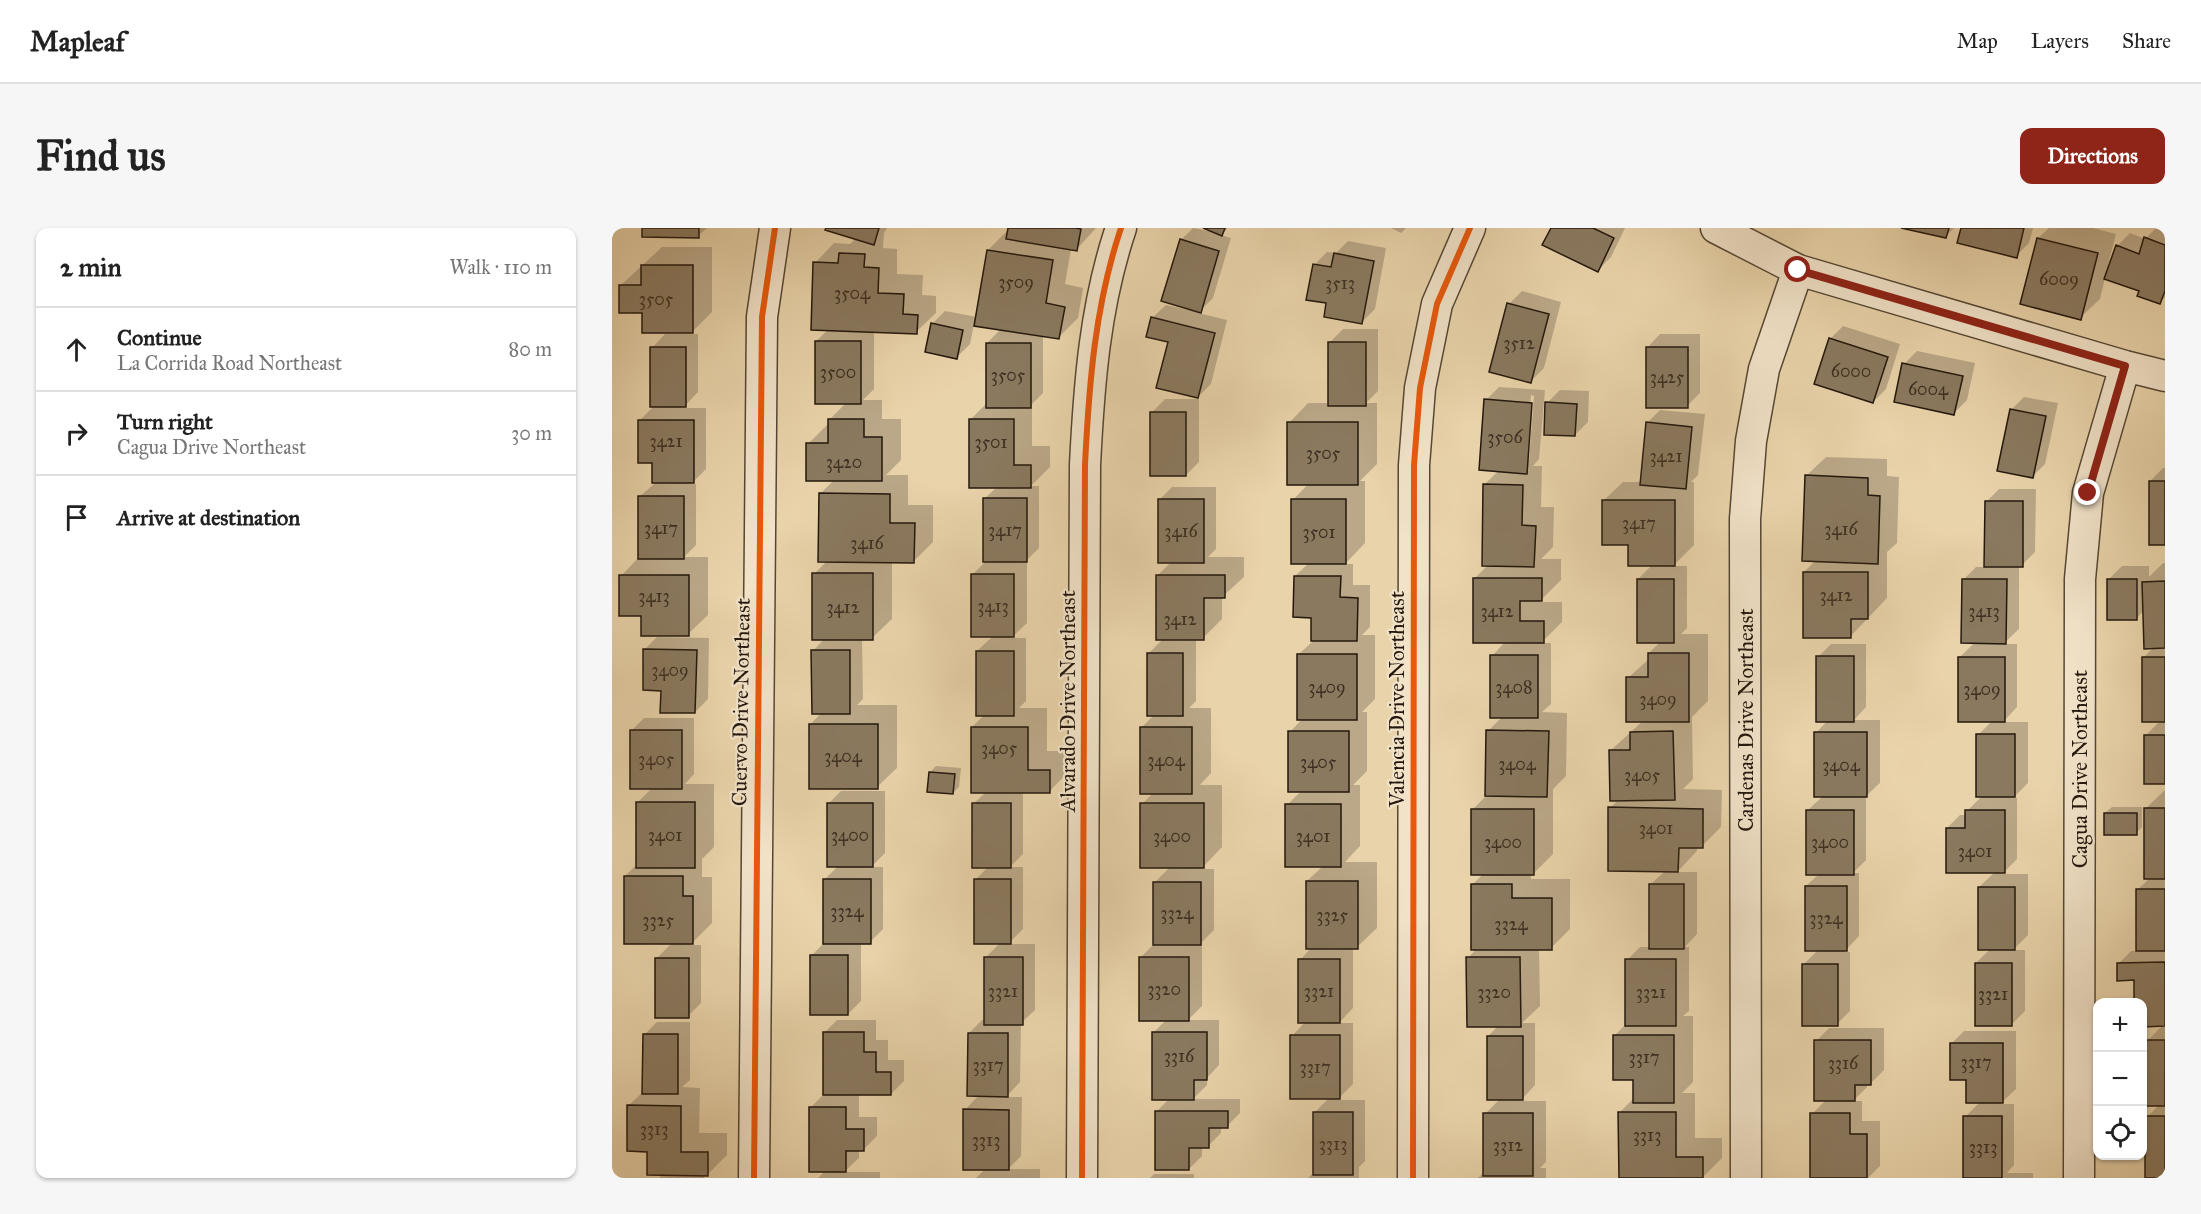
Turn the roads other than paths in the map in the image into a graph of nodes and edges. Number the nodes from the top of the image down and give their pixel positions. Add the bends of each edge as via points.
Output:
1 (775, 228) edge
2 (1121, 228) edge
3 (1470, 228) edge
4 (1716, 228) edge
5 (1798, 270) junction
6 (2125, 366) junction
7 (2165, 376) edge
8 (754, 1178) edge
9 (1082, 1178) edge
10 (1413, 1178) edge
11 (1746, 1178) edge
12 (2079, 1178) edge

1 - 8 street, Cuervo Drive Northeast via 762,317
2 - 9 street, Alvarado Drive Northeast via 1098,320 1085,465
3 - 10 street, Valencia Drive Northeast via 1437,304 1420,388 1414,465
4 - 5 street
5 - 6 street
5 - 11 street, Cardenas Drive Northeast via 1764,369 1745,519
6 - 7 street
6 - 12 street, Cagua Drive Northeast via 2088,493 2080,579

